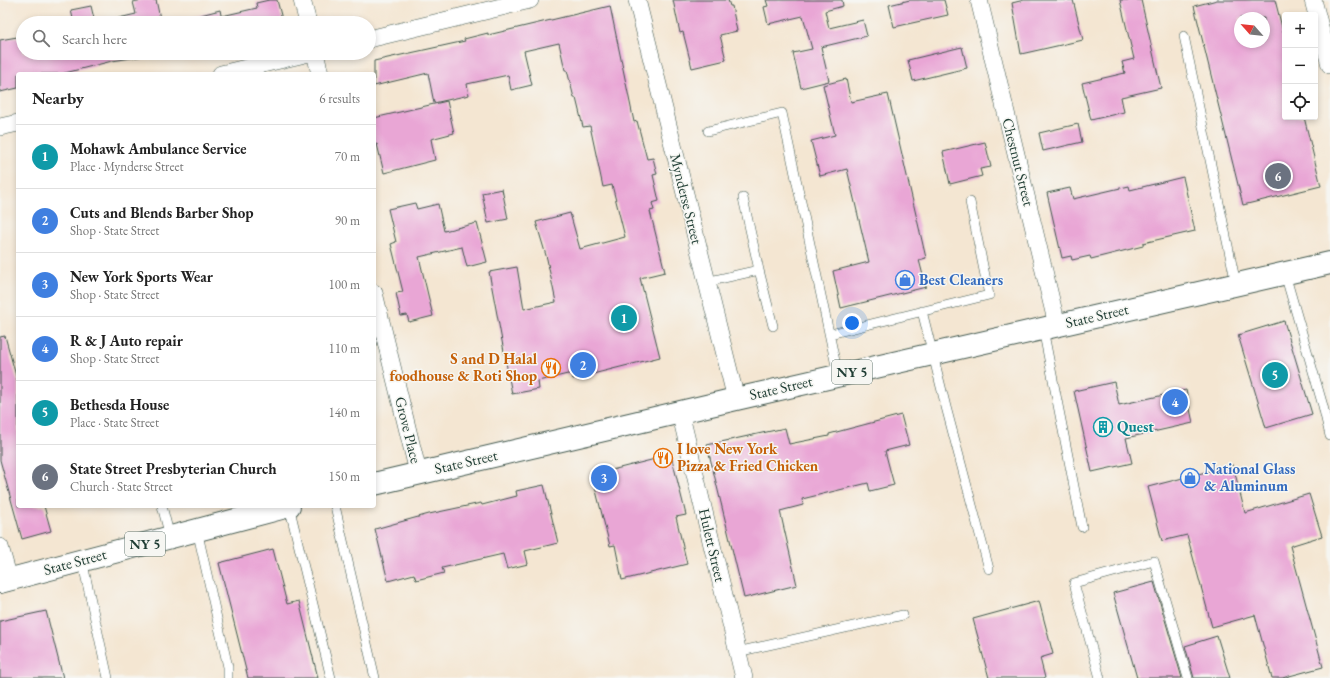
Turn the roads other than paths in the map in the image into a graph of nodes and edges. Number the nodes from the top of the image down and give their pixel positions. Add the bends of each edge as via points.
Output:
1 (302, 0) edge
2 (530, 0) edge
3 (636, 0) edge
4 (979, 0) edge
5 (1313, 0) edge
6 (306, 16) edge
7 (1184, 36) dead end
8 (376, 37) edge
9 (280, 60) edge
10 (317, 60) edge
11 (1330, 65) edge
12 (229, 72) edge
13 (320, 72) edge
14 (16, 123) edge
15 (0, 127) edge
16 (708, 131) dead end
17 (743, 198) dead end
18 (970, 202) dead end
19 (1330, 263) edge
20 (759, 270) junction
21 (1284, 274) junction
22 (706, 282) junction
23 (1236, 284) junction
24 (922, 311) junction
25 (377, 322) edge
26 (773, 326) dead end
27 (1050, 326) junction
28 (830, 334) junction
29 (933, 353) junction
30 (838, 375) junction
31 (736, 399) junction
32 (680, 412) junction
33 (1330, 436) edge
34 (418, 472) junction
35 (376, 483) edge
36 (163, 508) edge
37 (281, 508) edge
38 (289, 508) edge
39 (335, 508) edge
40 (1082, 527) dead end
41 (197, 530) junction
42 (170, 537) junction
43 (0, 548) edge
44 (82, 560) junction
45 (988, 569) dead end
46 (5, 580) edge
47 (903, 615) dead end
48 (737, 652) junction
49 (108, 678) edge
50 (228, 678) edge
51 (330, 678) edge
52 (375, 678) edge
53 (744, 678) edge
54 (1100, 678) edge
55 (1188, 678) edge

1 - 6 street
2 - 8 street
3 - 22 street, Mynderse Street
4 - 27 street, Chestnut Street
5 - 11 street
7 - 23 lane
9 - 12 street
10 - 13 street
14 - 15 street
16 - 28 lane via 782,113
17 - 20 lane
18 - 24 lane via 990,294
19 - 21 main road, State Street / NY 5
20 - 22 lane
20 - 26 lane
21 - 23 main road, State Street / NY 5
21 - 33 lane
22 - 31 street, Mynderse Street
23 - 27 main road, State Street / NY 5
24 - 28 lane
24 - 29 lane
25 - 34 street, Grove Place
27 - 29 main road, State Street / NY 5
27 - 40 lane
28 - 30 lane
29 - 30 main road, State Street / NY 5
29 - 45 lane
30 - 31 main road, State Street / NY 5
31 - 32 main road, State Street / NY 5
32 - 34 main road, State Street / NY 5
32 - 48 street, Hulett Street
34 - 35 main road, State Street / NY 5
36 - 42 lane
37 - 41 main road, State Street / NY 5
38 - 51 lane
39 - 52 lane
41 - 42 main road, State Street / NY 5
41 - 50 lane via 228,667
42 - 44 main road, State Street / NY 5
43 - 46 street
44 - 46 main road, State Street / NY 5
44 - 49 lane
47 - 48 lane
48 - 53 street, Hulett Street
54 - 55 lane via 1074,583 1154,561

